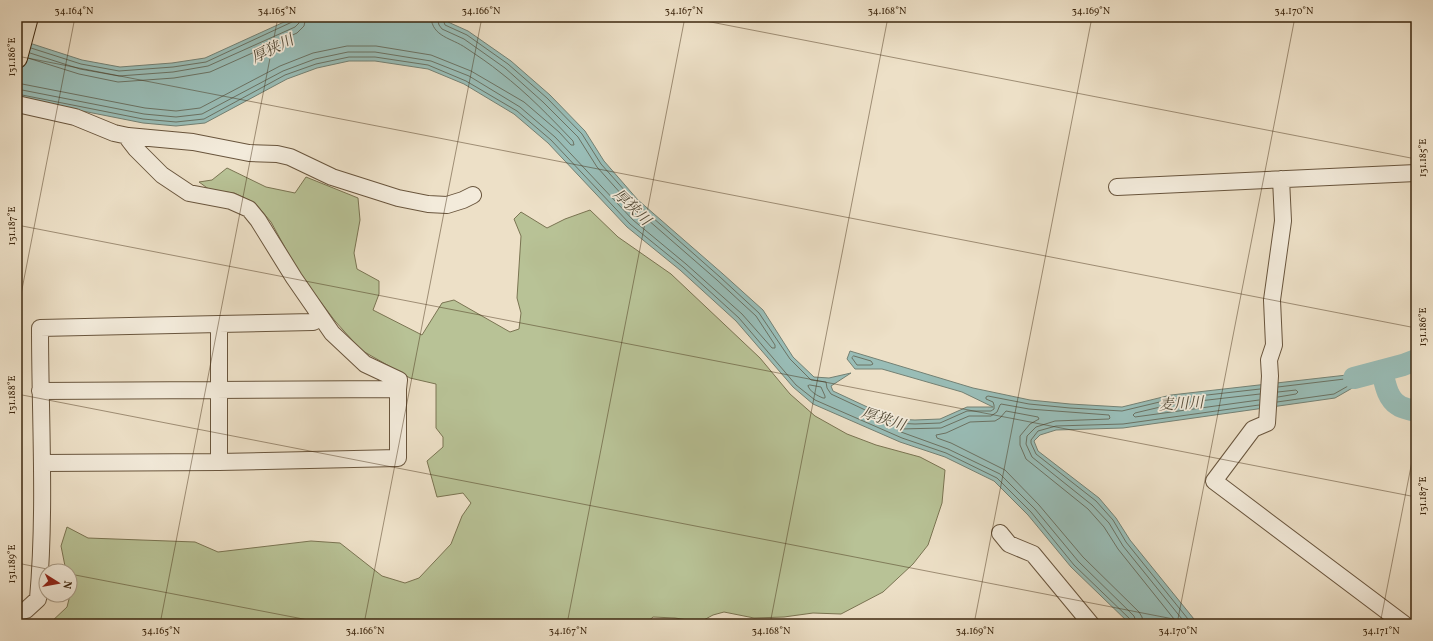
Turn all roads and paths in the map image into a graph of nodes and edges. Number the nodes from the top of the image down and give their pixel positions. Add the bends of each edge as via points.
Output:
1 (28, 17) edge
2 (17, 58) edge
3 (17, 104) edge
4 (128, 136) junction
5 (1416, 172) edge
6 (1281, 179) junction
7 (1117, 188) dead end
8 (473, 195) dead end
9 (321, 318) junction
10 (219, 324) junction
11 (398, 389) junction
12 (40, 391) junction
13 (219, 391) junction
14 (219, 462) junction
15 (42, 463) junction
16 (1000, 533) dead end
17 (17, 612) edge
18 (1091, 624) edge
19 (1404, 624) edge

1 - 2 main road
3 - 4 street via 75,117
4 - 8 street via 194,142 249,153 277,154 290,157 357,186 428,204 447,205
4 - 9 street via 136,149 162,175 189,194 231,201 249,209
5 - 6 street
6 - 7 street
6 - 19 street via 1283,221 1272,300 1274,345 1270,360 1267,423 1253,429 1214,481
9 - 10 street via 313,322
9 - 11 street via 332,333 365,364 399,380
10 - 12 street via 40,328
10 - 13 street
11 - 13 street
11 - 14 street via 398,458
12 - 13 street
12 - 15 street
13 - 14 street
14 - 15 street
15 - 17 street via 41,572 38,599 26,610
16 - 18 street via 1009,544 1033,554

